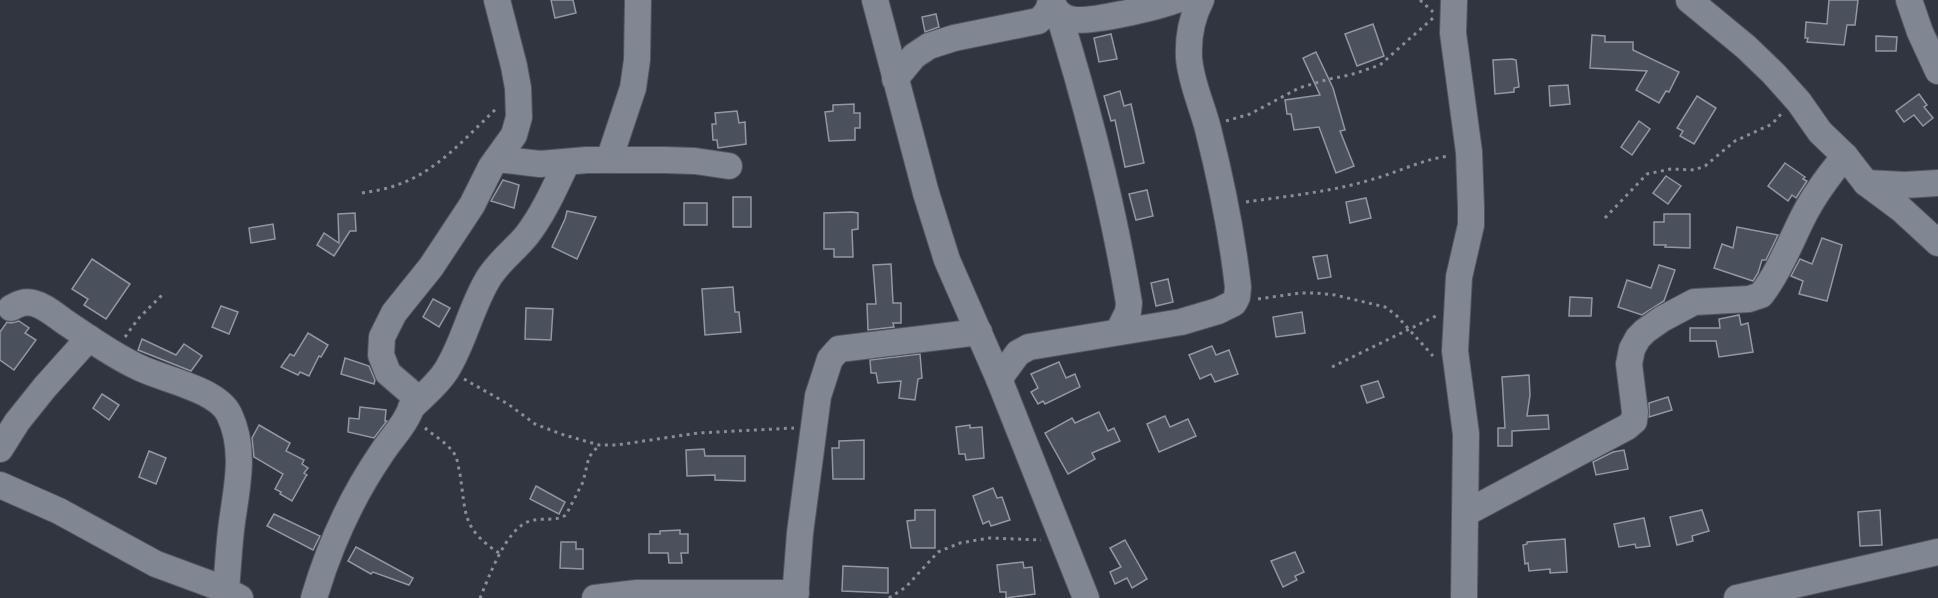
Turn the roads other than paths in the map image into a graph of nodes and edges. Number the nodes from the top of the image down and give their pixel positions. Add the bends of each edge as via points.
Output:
1 (497, 0) edge
2 (638, 0) edge
3 (875, 0) edge
4 (1176, 0) edge
5 (1201, 0) edge
6 (1689, 0) edge
7 (1909, 0) edge
8 (1054, 5) edge
9 (1445, 8) edge
10 (1938, 71) edge
11 (895, 79) junction
12 (1845, 156) junction
13 (497, 159) junction
14 (609, 160) junction
15 (567, 162) junction
16 (729, 166) dead end
17 (1866, 183) junction
18 (1938, 183) edge
19 (1938, 243) edge
20 (11, 308) dead end
21 (979, 332) junction
22 (1118, 332) junction
23 (97, 343) junction
24 (999, 379) junction
25 (410, 411) junction
26 (0, 449) edge
27 (0, 485) edge
28 (1466, 513) junction
29 (1938, 552) edge
30 (233, 594) edge
31 (796, 595) edge
32 (314, 598) edge
33 (595, 598) edge
34 (1086, 598) edge
35 (1464, 598) edge
36 (1741, 598) edge

1 - 13 street via 514,66 519,117 514,135
2 - 14 street via 633,88
3 - 11 street
4 - 8 street via 1083,20 1071,20
5 - 22 street via 1190,36 1189,58 1224,205 1237,297 1230,307 1180,322
6 - 12 street via 1774,74 1820,132
7 - 10 street
8 - 11 street via 1038,21 929,46 914,56
8 - 22 street via 1085,99 1119,243 1129,303
9 - 28 street via 1453,33 1469,152 1471,225 1456,305 1455,351 1467,434
11 - 21 street via 947,260
12 - 17 street
12 - 28 street via 1804,215 1761,295 1694,302 1662,319 1638,338 1629,364 1634,421
13 - 15 street via 540,164
13 - 25 street via 472,204 431,267 394,313 382,337 384,366 414,398
14 - 15 street
14 - 16 street via 695,161
15 - 25 street via 536,222 489,276 448,369
17 - 18 street
17 - 19 street
20 - 23 street via 34,303
21 - 24 street
21 - 31 street via 838,349 830,359 818,396
22 - 24 street via 1029,347 1018,353
23 - 26 street via 45,387
23 - 30 street via 158,377 206,392 228,412 240,456 232,523
24 - 34 street
25 - 32 street via 349,509 332,544
27 - 30 street via 59,511 156,564
28 - 35 street
29 - 36 street
31 - 33 street via 637,593

